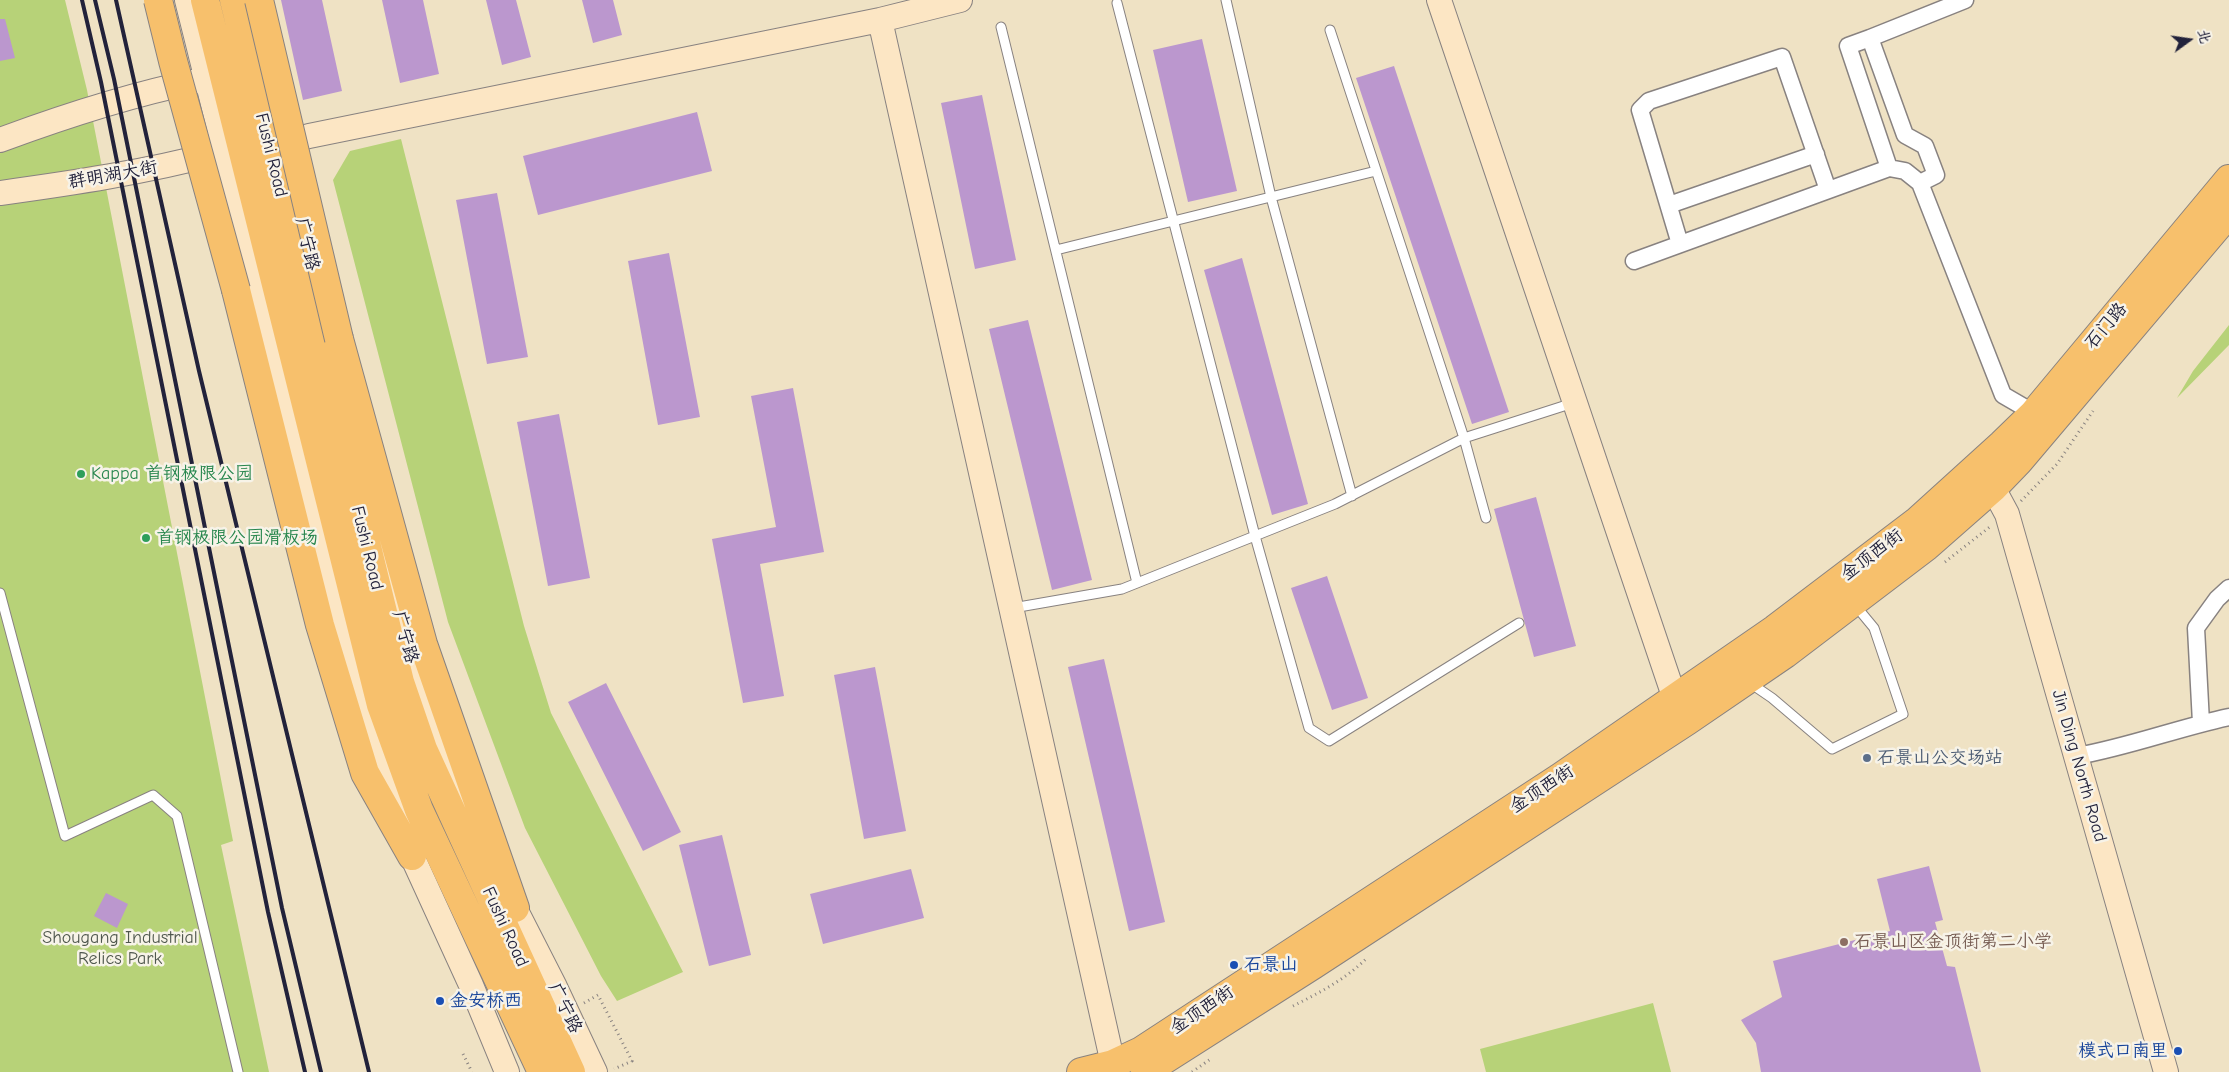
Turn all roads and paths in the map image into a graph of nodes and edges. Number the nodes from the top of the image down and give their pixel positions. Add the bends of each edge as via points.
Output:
1 (158, 0) edge
2 (187, 0) edge
3 (205, 0) edge
4 (234, 0) edge
5 (250, 0) edge
6 (259, 0) edge
7 (960, 0) edge
8 (1226, 0) edge
9 (1439, 0) edge
10 (1965, 0) edge
11 (1117, 3) dead end
12 (880, 20) junction
13 (1001, 26) dead end
14 (1330, 30) dead end
15 (1870, 38) junction
16 (206, 80) junction
17 (0, 140) edge
18 (284, 143) junction
19 (224, 152) junction
20 (1816, 154) junction
21 (1890, 168) junction
22 (1376, 171) junction
23 (2229, 179) edge
24 (1920, 182) junction
25 (1828, 190) junction
26 (0, 193) edge
27 (1271, 197) junction
28 (1669, 205) junction
29 (2229, 213) edge
30 (1174, 221) junction
31 (1680, 244) junction
32 (1056, 250) junction
33 (1634, 261) dead end
34 (1574, 402) junction
35 (2034, 413) junction
36 (1464, 438) junction
37 (1985, 477) junction
38 (1352, 496) junction
39 (1486, 518) dead end
40 (1255, 536) junction
41 (1137, 583) junction
42 (2229, 588) edge
43 (0, 593) edge
44 (1844, 593) junction
45 (1010, 609) junction
46 (1519, 623) dead end
47 (1746, 680) junction
48 (1676, 699) junction
49 (2229, 717) edge
50 (2201, 723) junction
51 (2077, 756) junction
52 (412, 856) junction
53 (514, 908) junction
54 (598, 995) dead end
55 (464, 1054) dead end
56 (1113, 1064) junction
57 (238, 1072) edge
58 (472, 1072) edge
59 (507, 1072) edge
60 (542, 1072) edge
61 (571, 1072) edge
62 (595, 1072) edge
63 (609, 1072) edge
64 (1081, 1072) edge
65 (1145, 1072) edge
66 (2166, 1072) edge

1 - 52 highway, bridge via 236,290 320,625 365,773
2 - 16 street
3 - 60 highway, Fushi Road via 381,706 419,810
4 - 61 highway, Fushi Road via 400,682 423,748
5 - 18 street, 广宁路
6 - 53 highway, bridge via 339,339 423,644
7 - 12 street
8 - 27 lane
9 - 34 street
10 - 15 street
11 - 30 lane
12 - 18 street
12 - 45 street
13 - 32 lane
14 - 22 lane
15 - 21 street via 1848,46
15 - 24 street via 1905,135 1925,146 1936,176
16 - 17 street via 68,115
16 - 19 street
18 - 53 street, 广宁路 via 412,663 478,836
19 - 26 street, 群明湖大街 via 73,183
19 - 52 street via 365,712
20 - 25 street
20 - 28 street
20 - 28 street via 1782,57 1649,101 1640,110
21 - 24 street via 1905,171
21 - 25 street
22 - 27 lane
22 - 36 lane
23 - 35 highway, 石门路
24 - 35 street via 2004,395
25 - 31 street
27 - 30 lane
27 - 38 lane
28 - 31 street
29 - 37 highway, 石门路 via 2019,461
30 - 32 lane
30 - 40 lane
31 - 33 street
32 - 41 lane
34 - 36 lane
34 - 48 street
35 - 37 highway, 石门路
36 - 38 lane
36 - 39 lane
37 - 44 highway, 金顶西街 via 1927,546
37 - 51 street, Jin Ding North Road via 2007,514
38 - 40 lane
40 - 41 lane
40 - 46 lane via 1309,728 1329,741
41 - 45 lane via 1122,589
42 - 50 street via 2196,628
43 - 57 lane via 65,836 153,795 177,816
44 - 47 highway, 金顶西街 via 1785,654
44 - 47 lane via 1874,628 1903,714 1832,749
44 - 48 highway, 金顶西街 via 1775,629
45 - 56 street
47 - 65 highway, 金顶西街 via 1314,966
48 - 56 highway, 金顶西街 via 1154,1042
49 - 50 street
50 - 51 street
51 - 66 street, Jin Ding North Road
52 - 59 street
53 - 62 street, 广宁路
54 - 63 path via 632,1061
55 - 58 path
56 - 64 highway, 金顶西街

